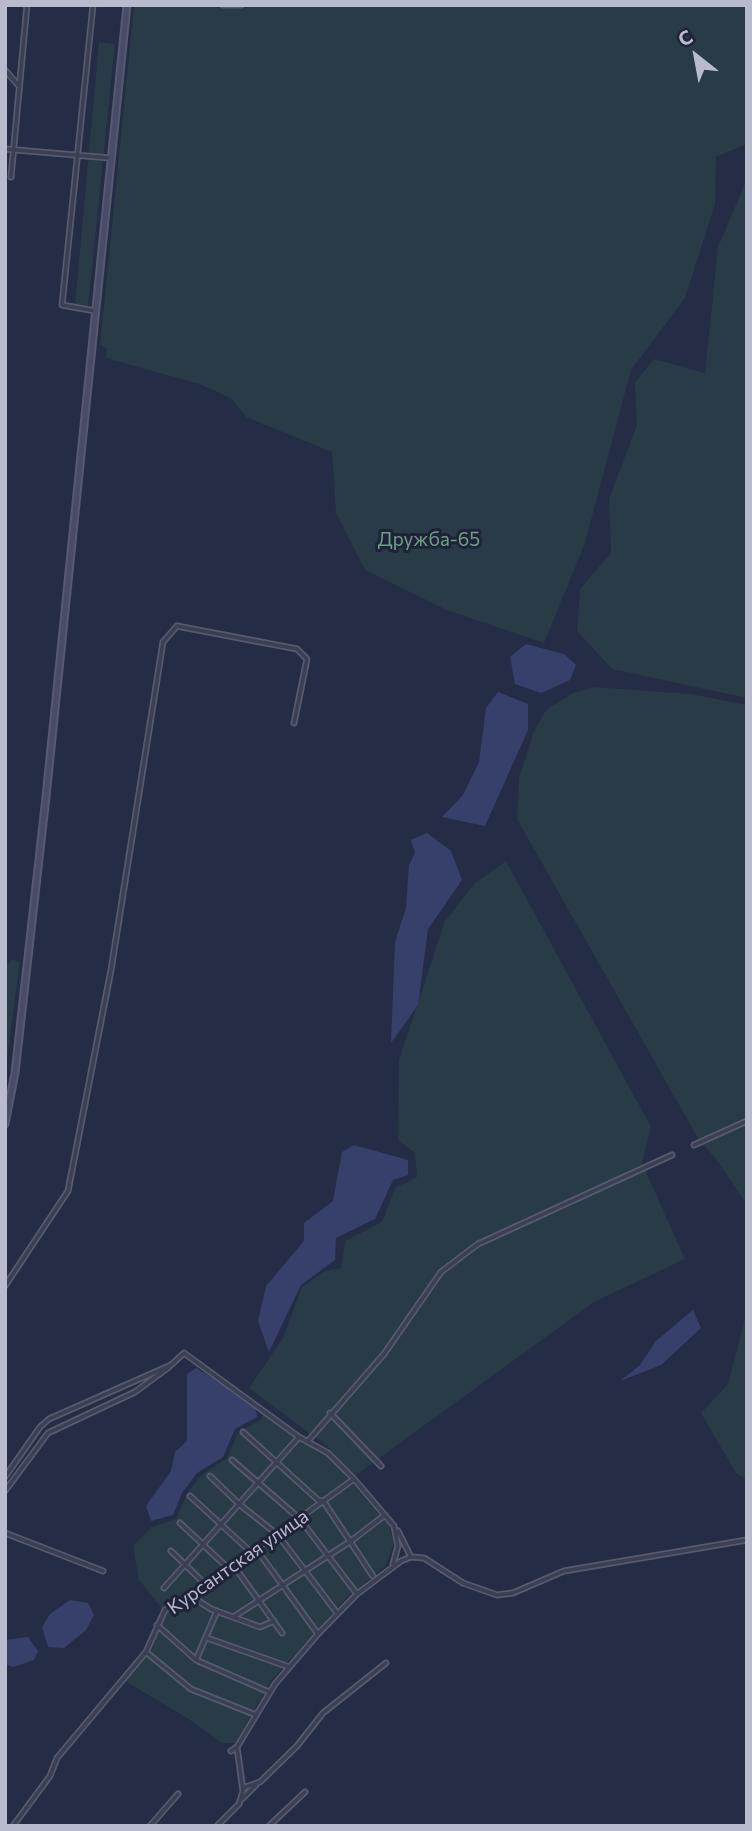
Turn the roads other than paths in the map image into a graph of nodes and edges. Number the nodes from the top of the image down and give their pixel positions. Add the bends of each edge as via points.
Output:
1 (27, 5) edge
2 (93, 5) edge
3 (127, 5) edge
4 (223, 5) edge
5 (241, 5) edge
6 (5, 71) edge
7 (19, 86) junction
8 (5, 149) edge
9 (15, 150) junction
10 (77, 156) junction
11 (113, 158) junction
12 (11, 177) dead end
13 (97, 311) junction
14 (294, 723) dead end
15 (747, 1121) edge
16 (5, 1124) edge
17 (694, 1145) dead end
18 (672, 1155) dead end
19 (5, 1286) edge
20 (171, 1365) junction
21 (330, 1413) junction
22 (243, 1433) dead end
23 (299, 1437) junction
24 (307, 1441) junction
25 (232, 1460) dead end
26 (276, 1463) junction
27 (381, 1466) dead end
28 (210, 1476) dead end
29 (5, 1477) edge
30 (354, 1479) junction
31 (257, 1483) junction
32 (5, 1491) edge
33 (190, 1496) dead end
34 (324, 1502) junction
35 (239, 1504) junction
36 (385, 1515) junction
37 (300, 1519) junction
38 (180, 1523) dead end
39 (221, 1524) junction
40 (394, 1526) junction
41 (5, 1534) edge
42 (278, 1535) junction
43 (747, 1540) edge
44 (351, 1541) junction
45 (203, 1545) junction
46 (171, 1551) dead end
47 (254, 1551) junction
48 (328, 1555) junction
49 (411, 1557) junction
50 (185, 1566) junction
51 (392, 1566) junction
52 (232, 1567) junction
53 (103, 1571) dead end
54 (304, 1571) junction
55 (373, 1576) dead end
56 (206, 1585) junction
57 (282, 1586) junction
58 (164, 1588) dead end
59 (357, 1594) junction
60 (191, 1596) junction
61 (259, 1601) junction
62 (217, 1611) junction
63 (337, 1613) junction
64 (235, 1616) junction
65 (274, 1621) junction
66 (157, 1625) junction
67 (282, 1633) dead end
68 (318, 1634) junction
69 (207, 1638) junction
70 (146, 1652) junction
71 (196, 1660) junction
72 (386, 1663) dead end
73 (289, 1667) junction
74 (269, 1692) junction
75 (256, 1715) junction
76 (237, 1747) junction
77 (231, 1751) dead end
78 (260, 1782) junction
79 (243, 1788) junction
80 (305, 1792) dead end
81 (178, 1794) dead end
82 (239, 1804) junction
83 (13, 1826) edge
84 (150, 1826) edge
85 (217, 1826) edge
86 (269, 1826) edge

1 - 7 street
2 - 10 street
3 - 11 main road
4 - 5 street
6 - 7 street
7 - 9 street
8 - 9 street
9 - 10 street
9 - 12 street
10 - 11 street
10 - 13 street via 62,305
11 - 13 main road
13 - 16 main road via 15,1073
14 - 19 street via 306,659 297,649 177,626 163,642 111,971 68,1191
15 - 17 street
18 - 21 street via 478,1244 435,1277 384,1354
20 - 23 street via 184,1353
20 - 29 street via 49,1419
20 - 32 street via 152,1383 48,1433
21 - 24 street
21 - 27 street
22 - 26 street
23 - 24 street
23 - 26 street
24 - 30 street
25 - 31 street
26 - 31 street
26 - 34 street
28 - 35 street
30 - 34 street, Курсантская улица
30 - 36 street
31 - 35 street
31 - 37 street
33 - 39 street
34 - 37 street, Курсантская улица
34 - 44 street
35 - 39 street
35 - 42 street
36 - 40 street
36 - 44 street
37 - 42 street, Курсантская улица
37 - 48 street
38 - 45 street
39 - 45 street
39 - 47 street
40 - 49 street
40 - 51 street via 398,1546
41 - 53 street
42 - 47 street, Курсантская улица
42 - 54 street
43 - 49 street via 564,1571 497,1594 463,1583 424,1558
44 - 48 street
44 - 55 street
45 - 50 street
45 - 52 street
46 - 50 street
47 - 52 street, Курсантская улица
47 - 57 street
48 - 54 street
48 - 59 street
49 - 51 street
50 - 56 street
50 - 58 street
51 - 59 street
52 - 56 street, Курсантская улица
52 - 61 street
54 - 57 street
54 - 63 street
56 - 60 street, Курсантская улица
57 - 61 street
57 - 68 street
59 - 63 street
60 - 62 street
60 - 66 street, Курсантская улица via 165,1609
61 - 64 street
61 - 65 street
62 - 64 street
62 - 69 street
63 - 68 street
64 - 65 street via 260,1627
65 - 67 street
66 - 70 street, Курсантская улица
66 - 71 street
68 - 73 street
69 - 71 street
69 - 73 street
70 - 75 street via 191,1689
70 - 83 street, Курсантская улица via 57,1758 50,1776
71 - 74 street
72 - 78 street via 323,1713
73 - 74 street
74 - 75 street
75 - 76 street
76 - 77 street
76 - 79 street
78 - 79 street
78 - 82 street
79 - 82 street
80 - 86 street
81 - 84 street
82 - 85 street

